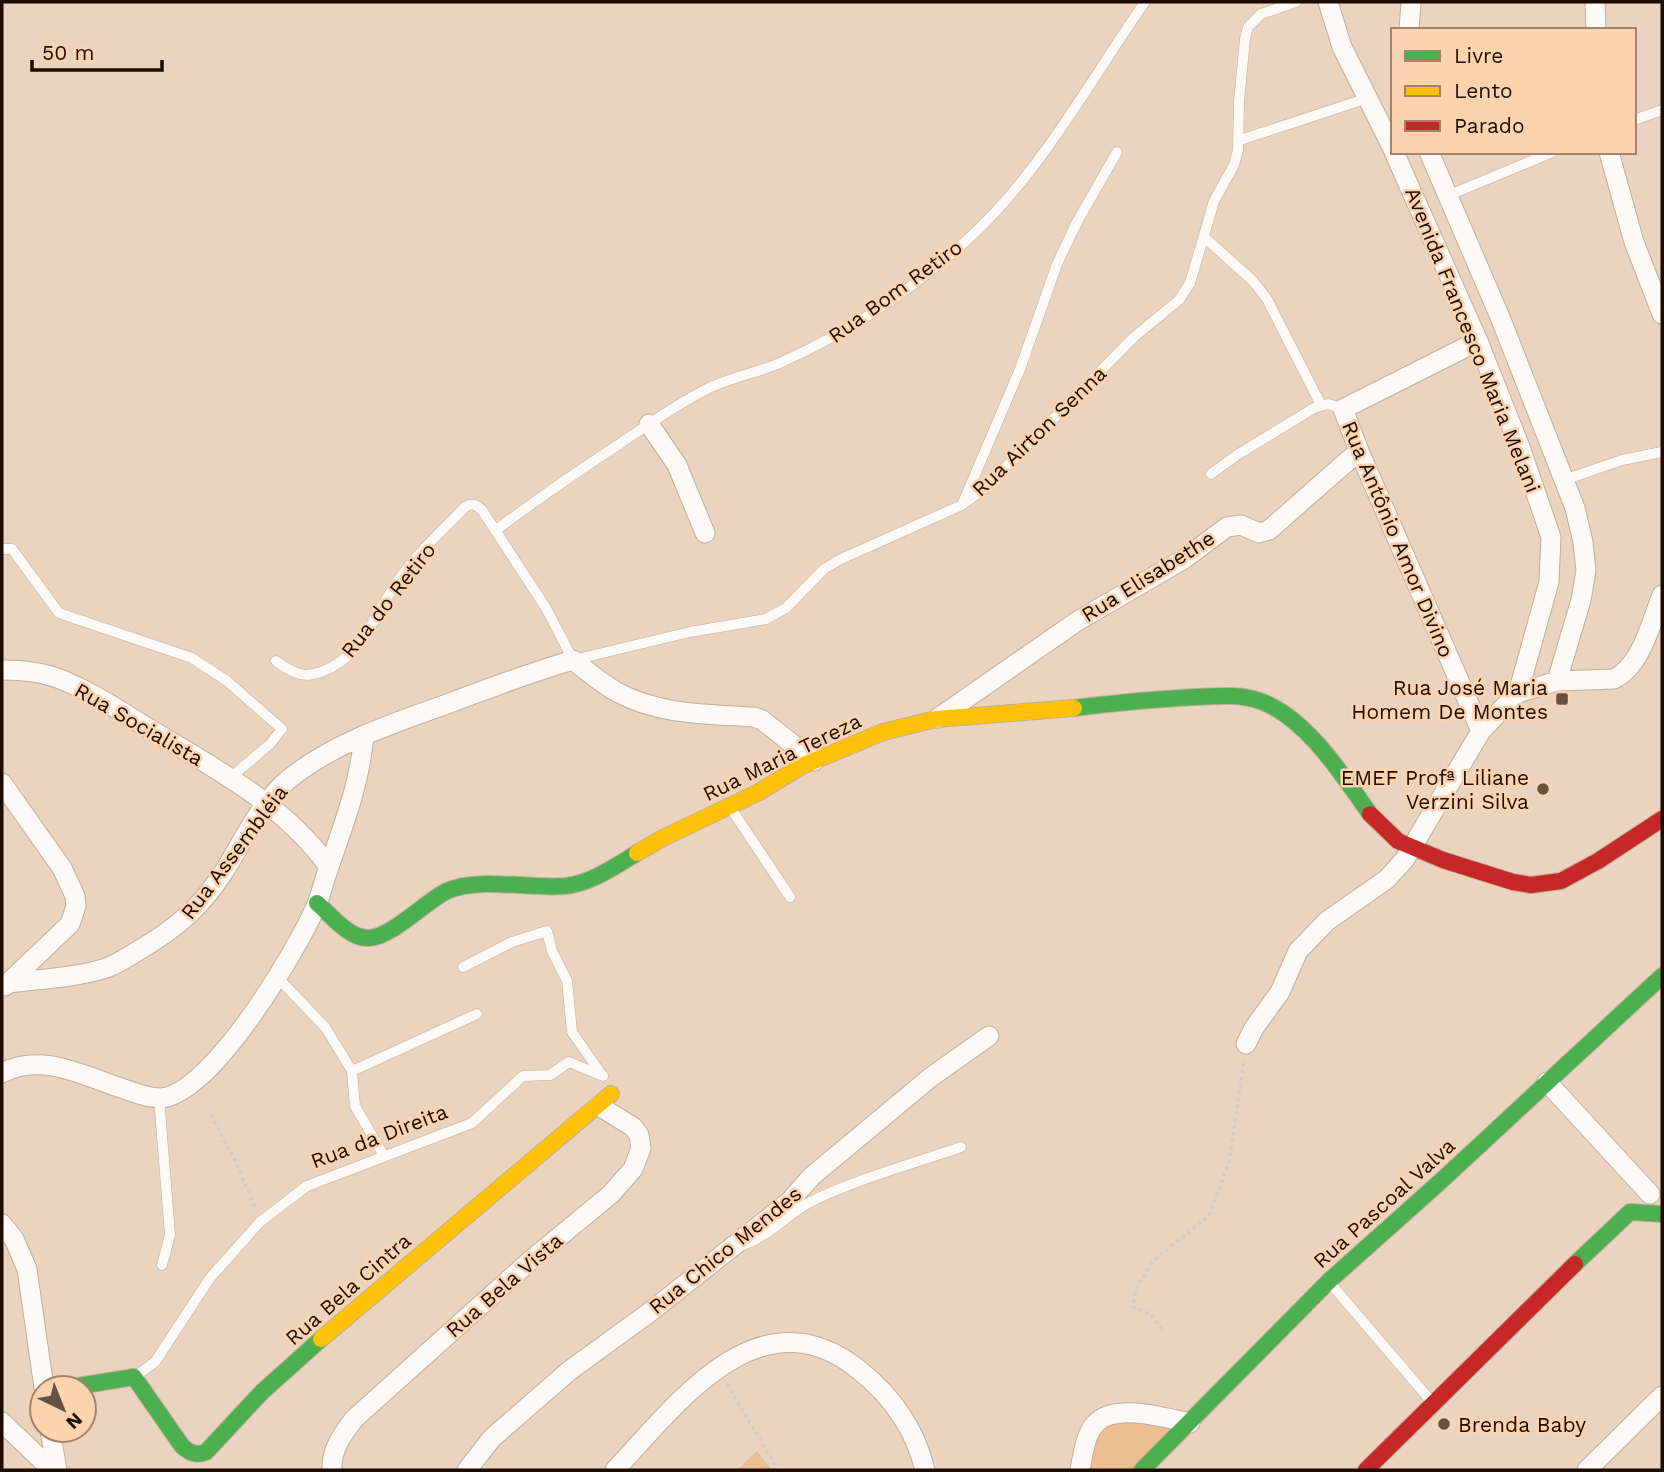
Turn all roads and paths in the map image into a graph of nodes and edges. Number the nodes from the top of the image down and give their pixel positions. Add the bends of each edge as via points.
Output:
1 (1145, 2) edge
2 (1296, 2) edge
3 (1328, 2) edge
4 (1411, 2) edge
5 (1595, 2) edge
6 (1409, 28) edge
7 (1596, 28) edge
8 (1368, 97) junction
9 (1662, 110) edge
10 (1636, 119) edge
11 (1387, 120) edge
12 (1391, 137) edge
13 (1240, 140) junction
14 (1117, 152) dead end
15 (1396, 154) edge
16 (1430, 154) edge
17 (1548, 154) edge
18 (1610, 154) edge
19 (1447, 196) junction
20 (1204, 237) junction
21 (1662, 314) edge
22 (1478, 341) junction
23 (1321, 405) junction
24 (1343, 409) junction
25 (649, 424) junction
26 (1359, 452) junction
27 (1662, 452) edge
28 (1211, 474) dead end
29 (1564, 480) junction
30 (962, 505) junction
31 (495, 531) junction
32 (705, 533) dead end
33 (2, 549) edge
34 (1662, 595) edge
35 (573, 660) junction
36 (276, 661) dead end
37 (2, 670) edge
38 (1557, 681) junction
39 (1518, 693) junction
40 (936, 719) junction
41 (1481, 731) junction
42 (364, 736) junction
43 (814, 761) junction
44 (230, 778) junction
45 (2, 783) edge
46 (267, 802) junction
47 (730, 806) junction
48 (1662, 819) edge
49 (1412, 849) junction
50 (329, 867) junction
51 (790, 897) dead end
52 (317, 904) junction
53 (463, 967) dead end
54 (1662, 976) edge
55 (277, 977) junction
56 (5, 986) edge
57 (477, 1014) dead end
58 (989, 1036) dead end
59 (1247, 1044) joint
60 (352, 1071) junction
61 (2, 1073) edge
62 (603, 1076) junction
63 (1547, 1082) junction
64 (159, 1098) junction
65 (605, 1100) junction
66 (211, 1115) dead end
67 (961, 1147) dead end
68 (384, 1156) junction
69 (1656, 1188) edge
70 (1630, 1212) junction
71 (1662, 1214) edge
72 (260, 1222) junction
73 (2, 1224) edge
74 (726, 1251) junction
75 (162, 1265) dead end
76 (1329, 1281) junction
77 (1162, 1329) dead end
78 (715, 1368) junction
79 (42, 1374) edge
80 (134, 1377) junction
81 (98, 1383) edge
82 (1661, 1399) edge
83 (1432, 1402) junction
84 (2, 1422) edge
85 (1190, 1423) junction
86 (51, 1444) edge
87 (54, 1470) edge
88 (332, 1470) edge
89 (467, 1470) edge
90 (615, 1470) edge
91 (778, 1470) edge
92 (925, 1470) edge
93 (1080, 1470) edge
94 (1142, 1470) edge
95 (1366, 1470) edge
96 (1587, 1470) edge

1 - 25 lane, Rua Bom Retiro via 1026,174 967,240 831,339 778,364 708,388
2 - 13 lane, Rua Airton Senna via 1261,13 1248,27 1239,101
3 - 8 street, Avenida Francesco Maria Melani via 1342,47
4 - 6 street
5 - 7 street
8 - 11 street, Avenida Francesco Maria Melani
8 - 13 lane
9 - 10 lane
11 - 12 street, Avenida Francesco Maria Melani
13 - 20 lane, Rua Airton Senna
14 - 30 lane via 1057,264 1020,369
15 - 22 street, Avenida Francesco Maria Melani
16 - 19 street, Avenida Francesco Maria Melani
17 - 19 lane
18 - 21 street via 1634,242
19 - 29 street, Avenida Francesco Maria Melani
20 - 23 lane via 1267,299
20 - 30 lane, Rua Airton Senna via 1190,284 1179,300 1134,337 1002,471
22 - 24 street, Rua Antônio Amor Divino
22 - 39 street, Avenida Francesco Maria Melani via 1550,537 1549,582
23 - 24 lane
23 - 28 lane
24 - 26 street, Rua Antônio Amor Divino
25 - 31 lane, Rua Bom Retiro
25 - 32 street via 677,465
26 - 40 street, Rua Elisabethe via 1269,530 1259,533 1241,525 1221,530 1184,559 1079,620
26 - 41 street, Rua Antônio Amor Divino
27 - 29 lane
29 - 38 street, Avenida Francesco Maria Melani via 1578,520 1586,571
30 - 35 lane, Rua Airton Senna via 824,569 777,615
31 - 35 lane, Rua do Retiro via 546,608
31 - 36 lane, Rua do Retiro via 476,505 464,507 404,572 348,657 309,676 296,674
33 - 44 lane via 12,549 59,613 192,658 282,730
34 - 38 street via 1639,653 1622,676
35 - 42 street, Rua Assembléia
35 - 43 street via 617,692 651,705 681,713 762,720
37 - 44 street, Rua Socialista via 57,678 84,690
38 - 39 street
39 - 41 street
40 - 43 street, Rua Maria Tereza via 861,740
40 - 49 street, Rua Maria Tereza via 1141,699 1232,696 1260,701 1304,730 1376,822
41 - 49 street
42 - 46 street, Rua Assembléia via 313,760
42 - 50 street via 357,784
43 - 47 street, Rua Maria Tereza
44 - 46 street, Rua Socialista
45 - 56 street via 62,868 76,906 70,924
46 - 50 street, Rua Socialista via 312,843
46 - 56 street, Rua Assembléia via 222,875 193,912 168,933 104,969
47 - 51 lane
47 - 52 street, Rua Maria Tereza via 663,838 593,880 565,886 478,884 448,890 383,934 369,938 352,934
48 - 49 street, Rua Maria Tereza via 1598,861 1547,885 1513,882
49 - 59 street via 1387,879 1310,936
50 - 52 street
52 - 55 street
53 - 62 lane via 512,942 547,931 568,981 572,1032
54 - 63 street, Rua Pascoal Valva
55 - 60 lane via 325,1027
55 - 64 street via 225,1051 194,1084
57 - 60 lane
58 - 74 street, Rua Chico Mendes via 931,1077
59 - 77 path via 1229,1161 1209,1216 1154,1260 1135,1290 1133,1307 1150,1314
60 - 68 lane via 355,1106
61 - 64 street via 33,1063 55,1066
62 - 65 lane
62 - 68 lane, Rua da Direita via 569,1062 550,1075 523,1076 472,1123
63 - 69 street
63 - 76 street, Rua Pascoal Valva
64 - 75 lane via 170,1235
65 - 80 street, Rua Bela Cintra via 316,1343 206,1452 195,1455 182,1446
65 - 88 street, Rua Bela Vista via 639,1135 641,1148 634,1169 354,1419 339,1439
66 - 72 path
67 - 74 lane via 810,1202 756,1241
68 - 72 lane, Rua da Direita via 307,1186
69 - 70 street
70 - 71 street
70 - 83 street
72 - 80 lane, Rua da Direita via 210,1279 155,1362
73 - 79 street via 27,1269
74 - 89 street, Rua Chico Mendes via 569,1371 492,1438
76 - 83 lane
76 - 85 street, Rua Pascoal Valva
78 - 90 street
78 - 91 path
78 - 92 street via 769,1343 827,1349 846,1359 885,1393 918,1445
80 - 81 street
82 - 96 street
83 - 95 street
84 - 87 street
85 - 93 street via 1131,1412 1106,1416 1093,1425
85 - 94 street, Rua Pascoal Valva
86 - 87 street

